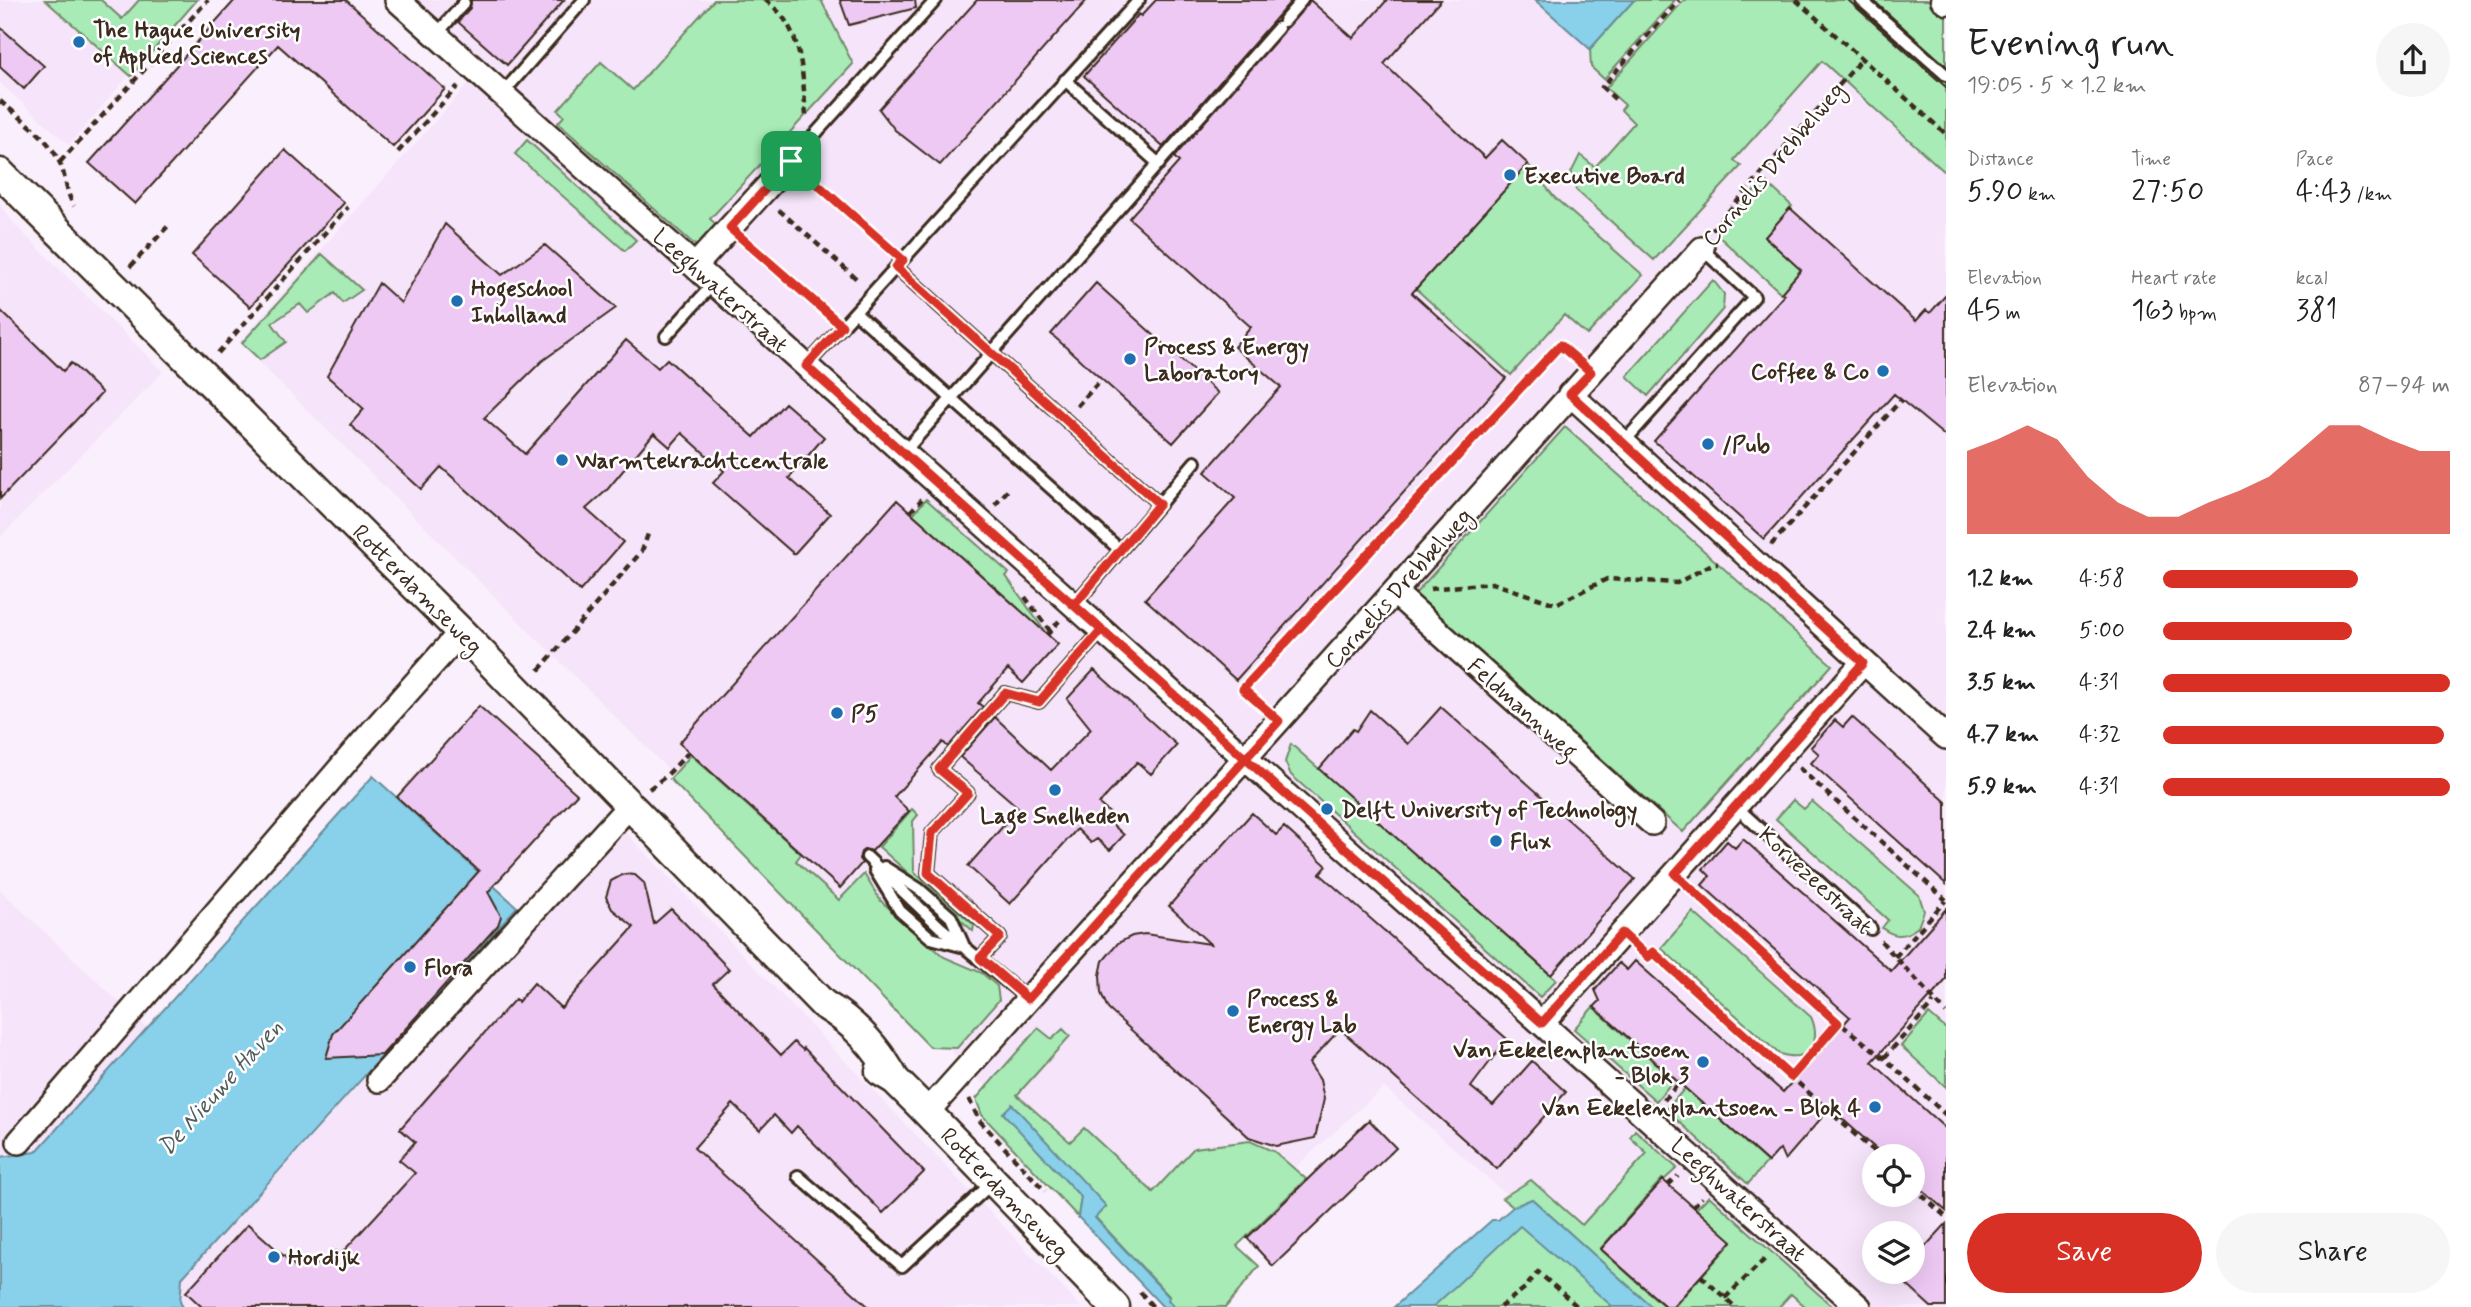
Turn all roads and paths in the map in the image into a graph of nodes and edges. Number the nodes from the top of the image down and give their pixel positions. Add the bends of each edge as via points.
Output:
1 (208, 0) edge
2 (397, 0) edge
3 (584, 0) edge
4 (765, 0) edge
5 (936, 0) edge
6 (1139, 0) edge
7 (1302, 0) edge
8 (1679, 0) edge
9 (1796, 0) edge
10 (1861, 0) edge
11 (1940, 0) edge
12 (773, 2) edge
13 (464, 3) dead end
14 (1946, 5) edge
15 (436, 35) junction
16 (1862, 59) junction
17 (1946, 75) edge
18 (1065, 80) junction
19 (451, 93) dead end
20 (502, 94) junction
21 (1615, 99) dead end
22 (0, 101) edge
23 (1946, 134) edge
24 (800, 151) junction
25 (398, 152) dead end
26 (60, 162) junction
27 (1159, 164) junction
28 (3, 180) edge
29 (761, 194) junction
30 (348, 207) dead end
31 (80, 218) dead end
32 (169, 225) dead end
33 (730, 228) junction
34 (1702, 249) junction
35 (899, 263) junction
36 (695, 266) junction
37 (130, 268) dead end
38 (714, 283) junction
39 (873, 293) junction
40 (855, 312) junction
41 (842, 326) junction
42 (666, 336) dead end
43 (218, 354) dead end
44 (992, 354) junction
45 (806, 366) junction
46 (1591, 372) junction
47 (1100, 381) dead end
48 (1570, 394) junction
49 (952, 398) junction
50 (1902, 399) dead end
51 (1065, 419) junction
52 (1623, 443) junction
53 (904, 453) junction
54 (1195, 462) dead end
55 (1159, 504) junction
56 (648, 534) dead end
57 (1119, 549) junction
58 (1754, 563) junction
59 (1402, 600) junction
60 (1074, 605) junction
61 (1053, 629) dead end
62 (1102, 630) junction
63 (461, 632) junction
64 (1047, 635) dead end
65 (1863, 663) junction
66 (539, 670) dead end
67 (1279, 721) junction
68 (1946, 737) edge
69 (689, 752) dead end
70 (1783, 753) junction
71 (1246, 758) junction
72 (652, 786) dead end
73 (629, 805) junction
74 (1735, 806) junction
75 (1652, 823) dead end
76 (867, 857) dead end
77 (1675, 874) junction
78 (1946, 900) edge
79 (1871, 929) joint
80 (1622, 933) junction
81 (1895, 957) junction
82 (980, 958) junction
83 (1028, 999) junction
84 (1934, 1002) junction
85 (1946, 1013) edge
86 (1542, 1023) junction
87 (1838, 1023) junction
88 (1884, 1058) junction
89 (1791, 1077) junction
90 (379, 1080) dead end
91 (955, 1081) junction
92 (927, 1112) junction
93 (1946, 1115) edge
94 (19, 1142) dead end
95 (1866, 1144) edge
96 (798, 1176) dead end
97 (994, 1182) junction
98 (1925, 1198) edge
99 (1054, 1200) dead end
100 (1946, 1217) edge
101 (1784, 1240) junction
102 (1701, 1276) dead end
103 (1135, 1288) dead end
104 (1725, 1298) junction
105 (1115, 1307) edge
106 (1153, 1307) edge
107 (1500, 1307) edge
108 (1578, 1307) edge
109 (1735, 1307) edge
110 (1859, 1307) edge

1 - 26 path
2 - 15 street, Leeghwaterstraat
3 - 20 lane
4 - 12 path
5 - 24 lane
6 - 18 lane
7 - 27 lane
8 - 21 path via 1602,87
9 - 16 path
10 - 17 lane
11 - 14 street
12 - 24 path via 798,44
13 - 15 lane
15 - 20 street, Leeghwaterstraat
16 - 23 path
16 - 34 path, Cornelis Drebbelweg via 1707,236
18 - 27 lane
18 - 35 lane
19 - 25 path
20 - 36 street, Leeghwaterstraat
22 - 26 path via 47,142
24 - 29 street
24 - 35 path
26 - 31 path via 68,195
27 - 44 lane
28 - 63 street, Rotterdamseweg
29 - 33 street
29 - 39 path
30 - 43 path
32 - 37 path
33 - 36 street
33 - 41 path
34 - 46 street, Cornelis Drebbelweg
34 - 52 lane via 1754,296
35 - 39 lane
35 - 44 lane
36 - 38 street, Leeghwaterstraat
38 - 42 lane
38 - 45 street, Leeghwaterstraat
39 - 40 lane
40 - 41 lane
40 - 49 lane
41 - 45 lane
44 - 49 lane
44 - 51 lane
45 - 53 street, Leeghwaterstraat
46 - 48 street, Cornelis Drebbelweg
46 - 67 path via 1560,345 1243,689
47 - 51 path
48 - 52 street
48 - 59 street, Cornelis Drebbelweg
49 - 53 lane
49 - 57 lane
50 - 58 path
51 - 55 lane
52 - 58 street
53 - 60 street, Leeghwaterstraat
54 - 55 lane
55 - 57 lane
56 - 66 path via 642,551
57 - 60 lane
58 - 59 path via 1712,564 1677,583 1607,579 1556,604 1492,583 1422,590
58 - 65 street
59 - 67 street, Cornelis Drebbelweg
59 - 75 street, Feldmannweg
60 - 62 street, Leeghwaterstraat
61 - 64 path
62 - 71 street, Leeghwaterstraat
62 - 82 lane via 1039,702 1005,693 939,769 968,793 932,833 928,873 1000,937
63 - 73 street, Rotterdamseweg
63 - 94 street
65 - 68 street
65 - 70 street
67 - 71 street, Cornelis Drebbelweg
69 - 72 path
70 - 74 street
70 - 78 path
71 - 83 street, Cornelis Drebbelweg
71 - 86 street, Leeghwaterstraat
73 - 90 street
73 - 92 street, Rotterdamseweg via 823,1004 833,1028 868,1065 895,1080
74 - 77 street
74 - 79 lane, Korvezeestraat
76 - 82 lane
77 - 80 street
77 - 87 path
78 - 81 path
79 - 81 path, Korvezeestraat
80 - 86 street
80 - 89 path via 1648,957 1653,952
81 - 84 path, Korvezeestraat
82 - 83 lane
83 - 91 street, Cornelis Drebbelweg
84 - 85 path, Korvezeestraat
84 - 88 path
86 - 101 street, Leeghwaterstraat
87 - 88 path
87 - 89 path
88 - 93 path
89 - 95 path
91 - 92 street, Cornelis Drebbelweg
91 - 99 path, Rotterdamseweg via 979,1120
92 - 97 street, Rotterdamseweg
96 - 97 lane via 902,1266
97 - 105 street, Rotterdamseweg
98 - 100 path
101 - 104 path
101 - 110 street, Leeghwaterstraat
102 - 104 path
103 - 106 path
104 - 109 path
107 - 108 path via 1525,1289 1538,1272

